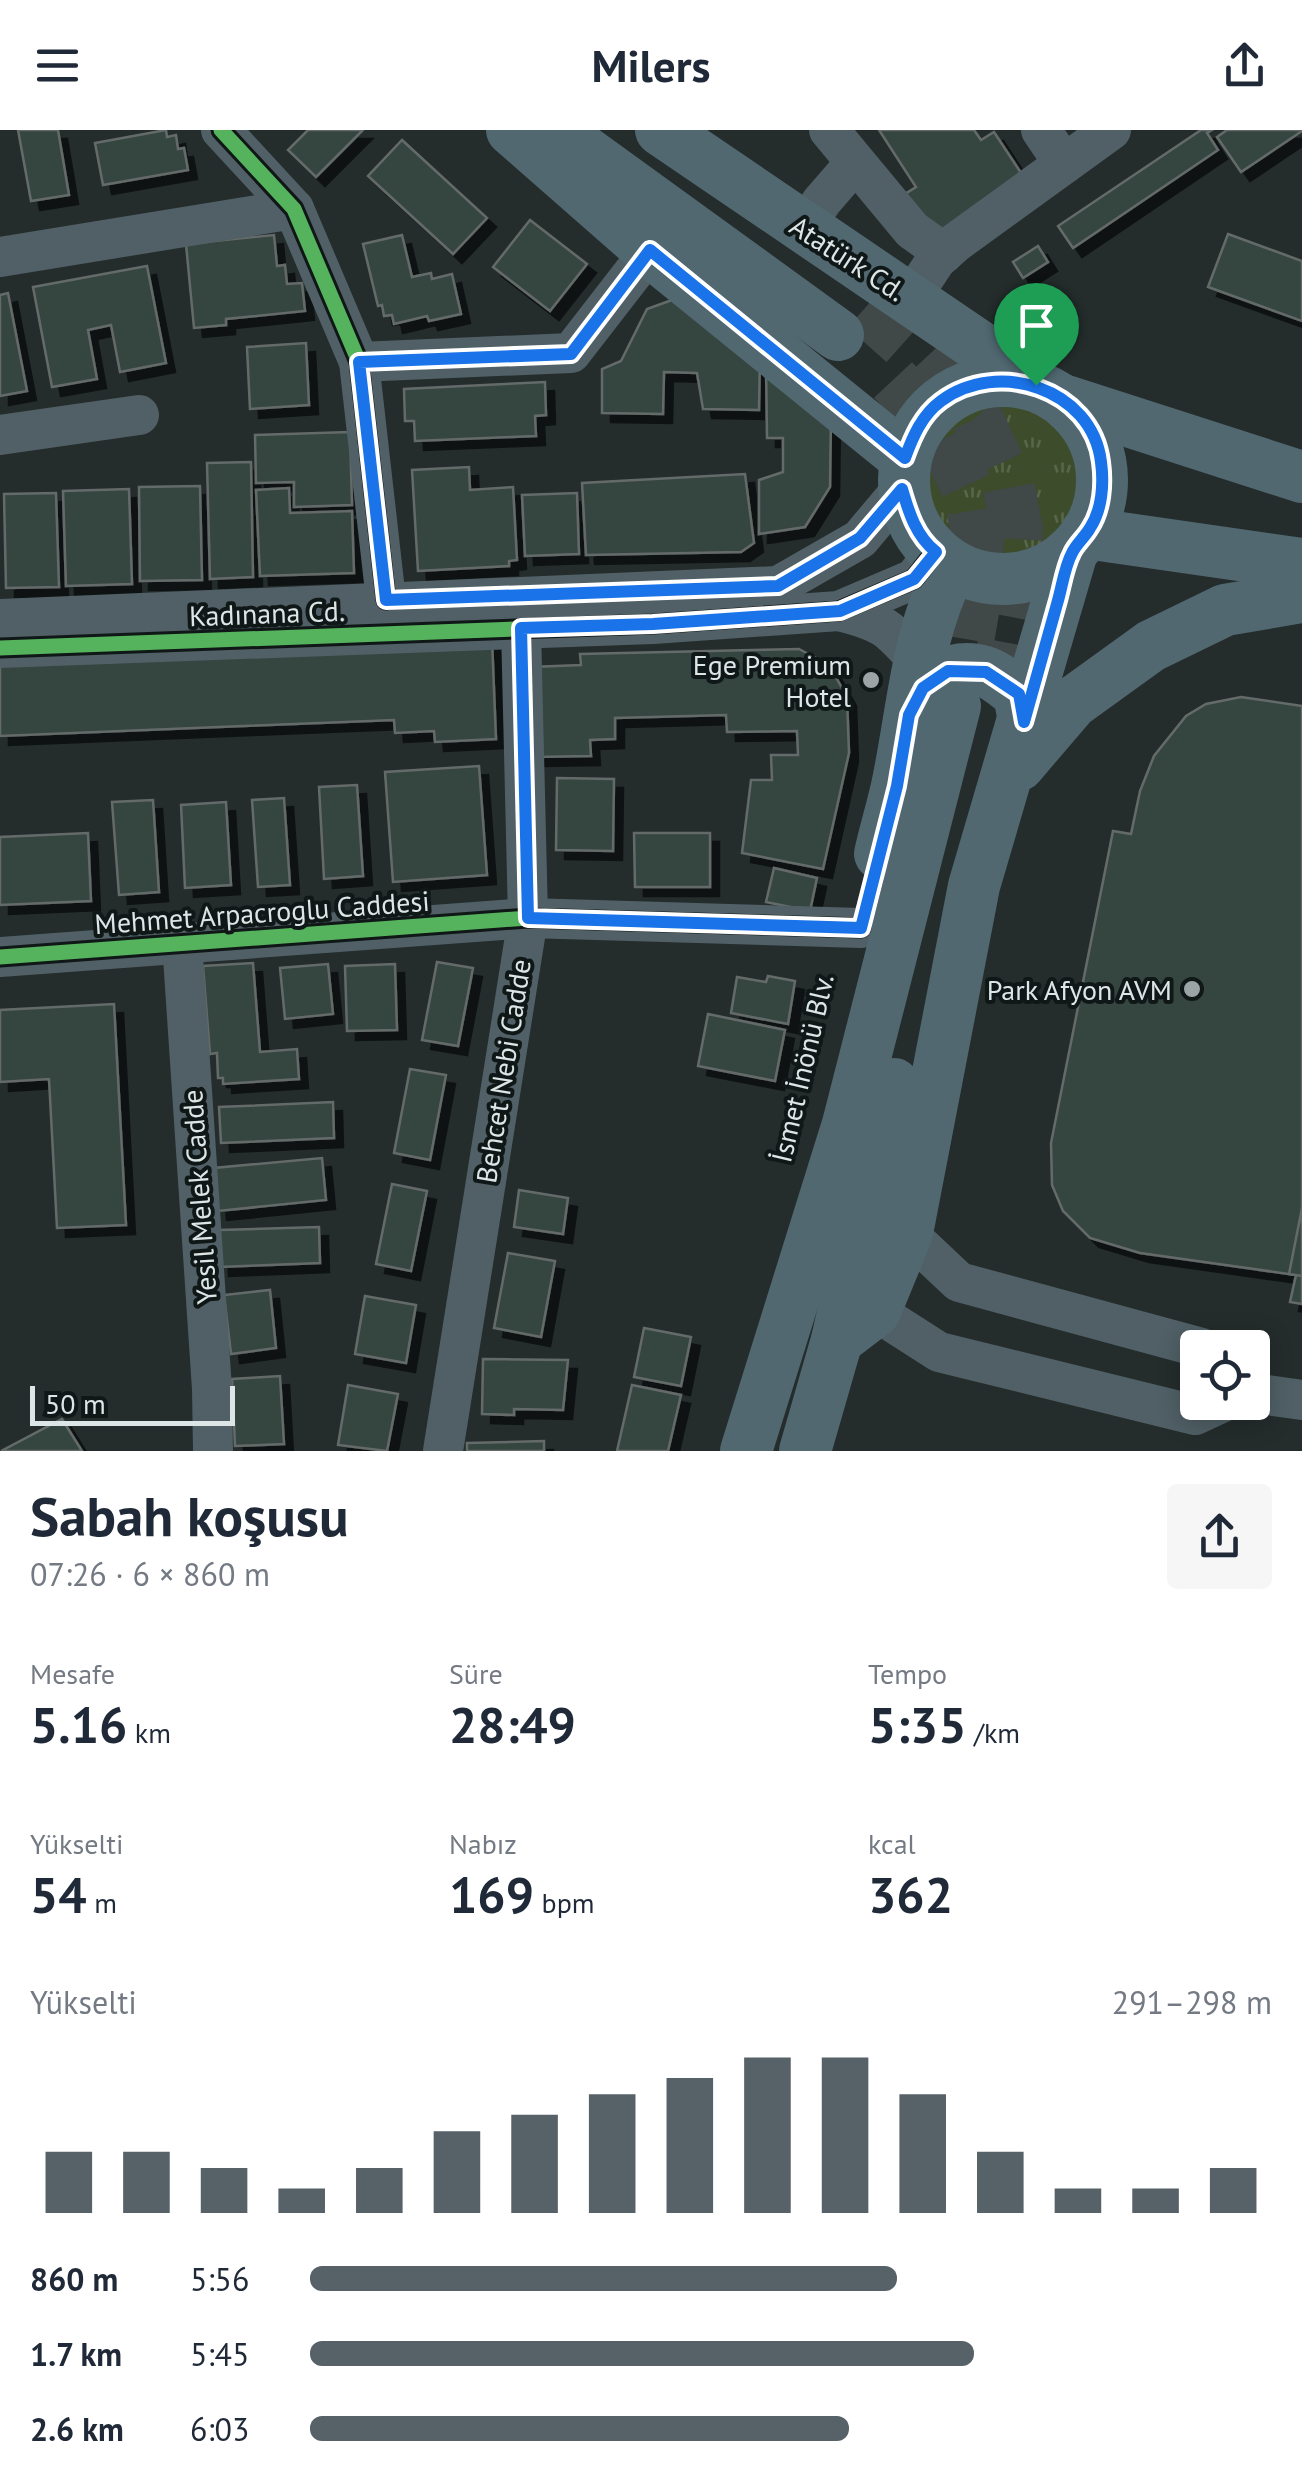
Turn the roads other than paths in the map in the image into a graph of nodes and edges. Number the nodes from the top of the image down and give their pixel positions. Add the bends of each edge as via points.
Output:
1 (221, 130) edge
2 (512, 130) edge
3 (555, 130) edge
4 (606, 130) edge
5 (661, 130) edge
6 (829, 130) edge
7 (1041, 130) edge
8 (1111, 130) edge
9 (855, 163) junction
10 (1064, 164) junction
11 (294, 209) junction
12 (802, 228) junction
13 (650, 250) junction
14 (944, 253) junction
15 (0, 257) edge
16 (871, 313) junction
17 (359, 362) junction
18 (1051, 393) junction
19 (138, 415) dead end
20 (0, 435) edge
21 (904, 473) junction
22 (1302, 477) edge
23 (1079, 543) junction
24 (944, 559) junction
25 (1302, 564) edge
26 (1302, 597) edge
27 (386, 600) junction
28 (840, 611) junction
29 (0, 619) edge
30 (521, 628) junction
31 (0, 648) edge
32 (918, 662) junction
33 (970, 714) junction
34 (1008, 778) junction
35 (528, 918) junction
36 (861, 928) junction
37 (182, 942) junction
38 (0, 957) edge
39 (907, 1233) junction
40 (794, 1292) junction
41 (856, 1325) junction
42 (1180, 1342) edge
43 (1270, 1396) edge
44 (1302, 1400) edge
45 (1180, 1411) edge
46 (213, 1451) edge
47 (443, 1451) edge
48 (746, 1451) edge
49 (806, 1451) edge

1 - 11 street
2 - 13 main road
3 - 16 main road
4 - 16 main road, Atatürk Cd.
5 - 12 main road, Atatürk Cd.
6 - 9 street
7 - 10 street
8 - 10 street
9 - 12 street
9 - 14 street via 912,230
10 - 14 street
11 - 15 street
11 - 17 street
12 - 16 main road, Atatürk Cd.
13 - 17 street via 571,354
13 - 21 main road
14 - 16 street
16 - 18 main road, Atatürk Cd.
17 - 27 street
18 - 21 main road via 1003,380 954,393 918,426
18 - 22 main road
18 - 23 main road via 1089,427 1101,458 1102,492
19 - 20 street
21 - 24 main road via 910,519
21 - 27 street, Kadınana Cd. via 860,538 778,586
23 - 24 main road via 1045,570 1014,579 982,578
23 - 25 main road
23 - 33 main road, İsmet İnönü Blv.
24 - 28 street, Kadınana Cd.
24 - 32 main road, İsmet İnönü Blv.
26 - 34 main road via 1226,610 1150,646 1072,703
27 - 29 street, Kadınana Cd.
28 - 30 street, Kadınana Cd.
28 - 32 street via 877,621
30 - 31 street, Kadınana Cd.
30 - 35 street, Behcet Nebi Cadde
32 - 33 main road, İsmet İnönü Blv.
33 - 34 main road, İsmet İnönü Blv.
33 - 36 main road, İsmet İnönü Blv. via 897,786
33 - 40 main road, İsmet İnönü Blv.
33 - 41 main road, İsmet İnönü Blv. via 880,1138
34 - 39 main road, İsmet İnönü Blv. via 974,886
35 - 36 street, Mehmet Arpacroglu Caddesi
35 - 37 street, Mehmet Arpacroglu Caddesi
35 - 47 street, Behcet Nebi Cadde
36 - 40 main road, İsmet İnönü Blv. via 785,1247
37 - 38 street, Mehmet Arpacroglu Caddesi
37 - 46 street, Yesil Melek Cadde
39 - 41 main road, İsmet İnönü Blv.
39 - 42 street via 959,1282
40 - 48 main road, İsmet İnönü Blv.
41 - 45 street
41 - 49 main road, İsmet İnönü Blv.
43 - 44 street

